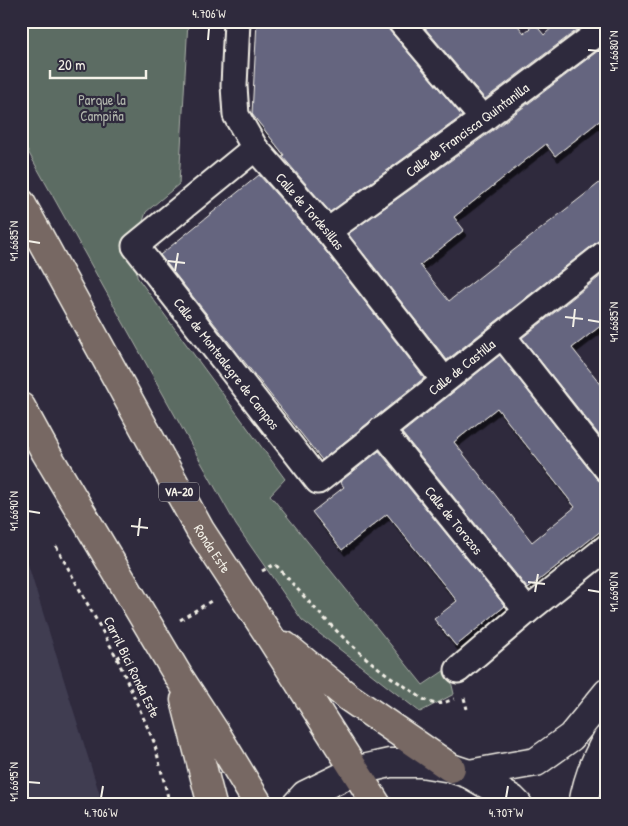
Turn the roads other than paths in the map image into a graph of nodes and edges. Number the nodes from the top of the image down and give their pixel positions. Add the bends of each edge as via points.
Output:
1 (237, 21) edge
2 (400, 21) edge
3 (607, 26) edge
4 (483, 119) junction
5 (255, 148) junction
6 (21, 203) edge
7 (328, 232) junction
8 (607, 252) edge
9 (502, 335) junction
10 (444, 380) junction
11 (21, 407) edge
12 (381, 430) junction
13 (607, 469) edge
14 (318, 481) joint
15 (607, 547) edge
16 (528, 611) junction
17 (267, 632) junction
18 (458, 670) dead end
19 (179, 677) junction
20 (607, 693) edge
21 (607, 739) edge
22 (354, 771) junction
23 (460, 771) junction
24 (212, 805) edge
25 (259, 805) edge
26 (296, 805) edge
27 (377, 805) edge
28 (518, 805) edge
29 (583, 805) edge

1 - 5 street, Calle de Tordesillas via 236,115
2 - 4 street
3 - 4 street, Calle de Francisca Quintanilla
4 - 7 street, Calle de Francisca Quintanilla
5 - 7 street, Calle de Tordesillas
5 - 14 street, Calle de Montealegre de Campos via 135,246
6 - 17 highway, Ronda Este / VA-20 via 200,530
7 - 10 street, Calle de Tordesillas
8 - 9 street, Calle de Castilla
9 - 10 street, Calle de Castilla
9 - 13 street
10 - 12 street, Calle de Castilla
11 - 19 highway
12 - 14 street, Calle de Castilla
12 - 16 street, Calle de Torozos
15 - 16 street
16 - 18 street
17 - 22 highway, Ronda Este / VA-20
17 - 23 highway via 348,698
19 - 24 highway
19 - 25 highway
20 - 23 main road via 571,737 536,762
21 - 29 main road via 595,763
22 - 23 main road via 390,763 421,763
22 - 26 main road via 305,795
22 - 27 highway, Ronda Este / VA-20
23 - 28 main road

